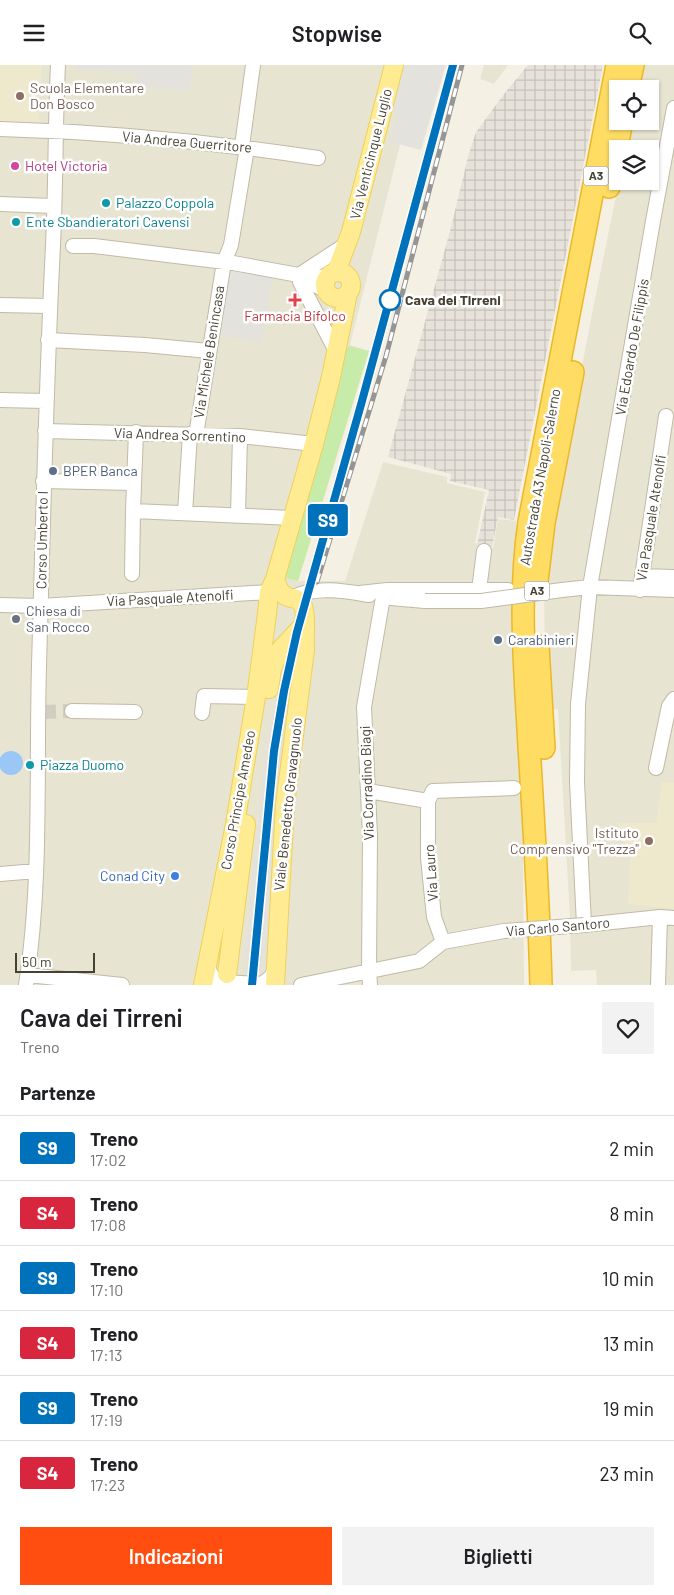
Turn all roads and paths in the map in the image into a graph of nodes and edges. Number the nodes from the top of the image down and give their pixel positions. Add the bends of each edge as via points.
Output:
1 (58, 65) edge
2 (252, 65) edge
3 (394, 65) edge
4 (617, 65) edge
5 (633, 65) edge
6 (630, 80) edge
7 (674, 108) edge
8 (0, 129) edge
9 (620, 130) edge
10 (55, 131) junction
11 (242, 146) junction
12 (318, 157) dead end
13 (0, 204) edge
14 (54, 206) junction
15 (348, 243) junction
16 (73, 246) dead end
17 (223, 265) junction
18 (300, 279) junction
19 (337, 285) junction
20 (0, 305) edge
21 (49, 306) junction
22 (48, 340) junction
23 (337, 345) junction
24 (209, 351) junction
25 (0, 400) edge
26 (46, 401) junction
27 (666, 416) dead end
28 (45, 431) junction
29 (136, 432) junction
30 (193, 435) junction
31 (240, 436) junction
32 (314, 444) junction
33 (43, 481) junction
34 (134, 483) junction
35 (133, 511) junction
36 (186, 513) junction
37 (238, 515) junction
38 (293, 518) junction
39 (484, 551) dead end
40 (132, 574) dead end
41 (674, 577) edge
42 (641, 583) junction
43 (272, 586) junction
44 (590, 587) junction
45 (324, 590) junction
46 (479, 590) junction
47 (508, 590) dead end
48 (674, 590) edge
49 (360, 593) junction
50 (290, 597) junction
51 (382, 597) junction
52 (0, 605) edge
53 (40, 605) junction
54 (268, 614) junction
55 (307, 619) junction
56 (256, 697) junction
57 (674, 699) edge
58 (72, 711) tunnel mouth
59 (135, 713) dead end
60 (202, 713) dead end
61 (254, 767) junction
62 (656, 768) dead end
63 (514, 788) dead end
64 (368, 791) junction
65 (428, 801) junction
66 (36, 871) junction
67 (0, 874) edge
68 (667, 917) edge
69 (584, 925) junction
70 (443, 943) junction
71 (207, 966) junction
72 (276, 966) junction
73 (369, 970) junction
74 (227, 975) dead end
75 (27, 980) edge
76 (122, 985) edge
77 (203, 985) edge
78 (275, 985) edge
79 (301, 985) edge
80 (370, 985) edge
81 (541, 985) edge
82 (555, 985) edge
83 (658, 985) edge

1 - 10 street, Corso Umberto I
2 - 11 street, Via Michele Benincasa
3 - 15 main road, Via Venticinque Luglio
4 - 81 highway, Autostrada A3 Napoli-Salerno / A3 via 525,551 526,685
5 - 6 highway
7 - 44 street, Via Edoardo De Filippis
8 - 10 street, Via Andrea Guerritore
9 - 82 highway, Autostrada A3 Napoli-Salerno / A3 via 539,554 538,642
10 - 11 street, Via Andrea Guerritore
10 - 14 street, Corso Umberto I
11 - 12 street, Via Andrea Guerritore
11 - 17 street, Via Michele Benincasa via 246,154 231,245
13 - 14 street
14 - 21 street, Corso Umberto I
15 - 18 street
15 - 19 main road, Via Venticinque Luglio
16 - 17 street via 94,246
17 - 18 street
17 - 24 street, Via Michele Benincasa
18 - 19 street via 314,278
18 - 23 street
19 - 23 main road, Via Venticinque Luglio via 331,304
20 - 21 street
21 - 22 street, Corso Umberto I
22 - 24 street
22 - 26 street, Corso Umberto I
23 - 32 main road, Corso Principe Amedeo
24 - 30 street, Via Michele Benincasa
25 - 26 street
26 - 28 street, Corso Umberto I
27 - 42 street, Via Pasquale Atenolfi
28 - 29 street, Via Andrea Sorrentino
28 - 33 street, Corso Umberto I
29 - 30 street, Via Andrea Sorrentino
29 - 34 street
30 - 31 street, Via Andrea Sorrentino
30 - 36 street, Via Michele Benincasa
31 - 32 street, Via Andrea Sorrentino
31 - 37 street
32 - 38 main road, Corso Principe Amedeo
33 - 34 street
33 - 53 street, Corso Umberto I
34 - 35 street
35 - 36 street
35 - 40 street
36 - 37 street
37 - 38 street
38 - 43 main road, Corso Principe Amedeo
39 - 46 street
41 - 42 street
42 - 44 street, Via Pasquale Atenolfi
42 - 48 street, Via Pasquale Atenolfi
43 - 50 main road
43 - 53 street, Via Pasquale Atenolfi
43 - 54 main road, Corso Principe Amedeo
44 - 51 street, Via Pasquale Atenolfi, bridge via 482,601
44 - 69 street, Via Edoardo De Filippis via 578,704 577,782
45 - 49 street, Via Pasquale Atenolfi
45 - 50 street, Via Pasquale Atenolfi
45 - 55 street via 312,603
46 - 47 street
46 - 49 street
49 - 51 street, Via Pasquale Atenolfi
50 - 54 main road via 279,601
50 - 55 main road via 298,599
51 - 64 street, Via Corradino Biagi via 364,707
52 - 53 street, Via Pasquale Atenolfi
53 - 66 street, Corso Umberto I
54 - 56 main road, Corso Principe Amedeo
55 - 61 main road via 275,659
55 - 72 main road, Viale Benedetto Gravagnuolo via 285,805
56 - 60 street via 204,696
56 - 61 main road
56 - 71 main road, Corso Principe Amedeo
57 - 62 street via 669,707
58 - 59 street
61 - 74 main road
63 - 65 street via 433,791
64 - 65 street
64 - 73 street, Via Corradino Biagi
65 - 70 street, Via Lauro via 428,858 434,917
66 - 67 street
66 - 75 street, Corso Umberto I
68 - 69 street, Via Carlo Santoro
68 - 83 street
69 - 70 street, Via Carlo Santoro, bridge via 504,931
70 - 73 street via 419,961
71 - 72 street via 213,978 221,982 262,984 272,976
71 - 77 main road, Corso Principe Amedeo
72 - 78 main road, Viale Benedetto Gravagnuolo
73 - 79 street
73 - 80 street, Via Corradino Biagi
75 - 76 street

